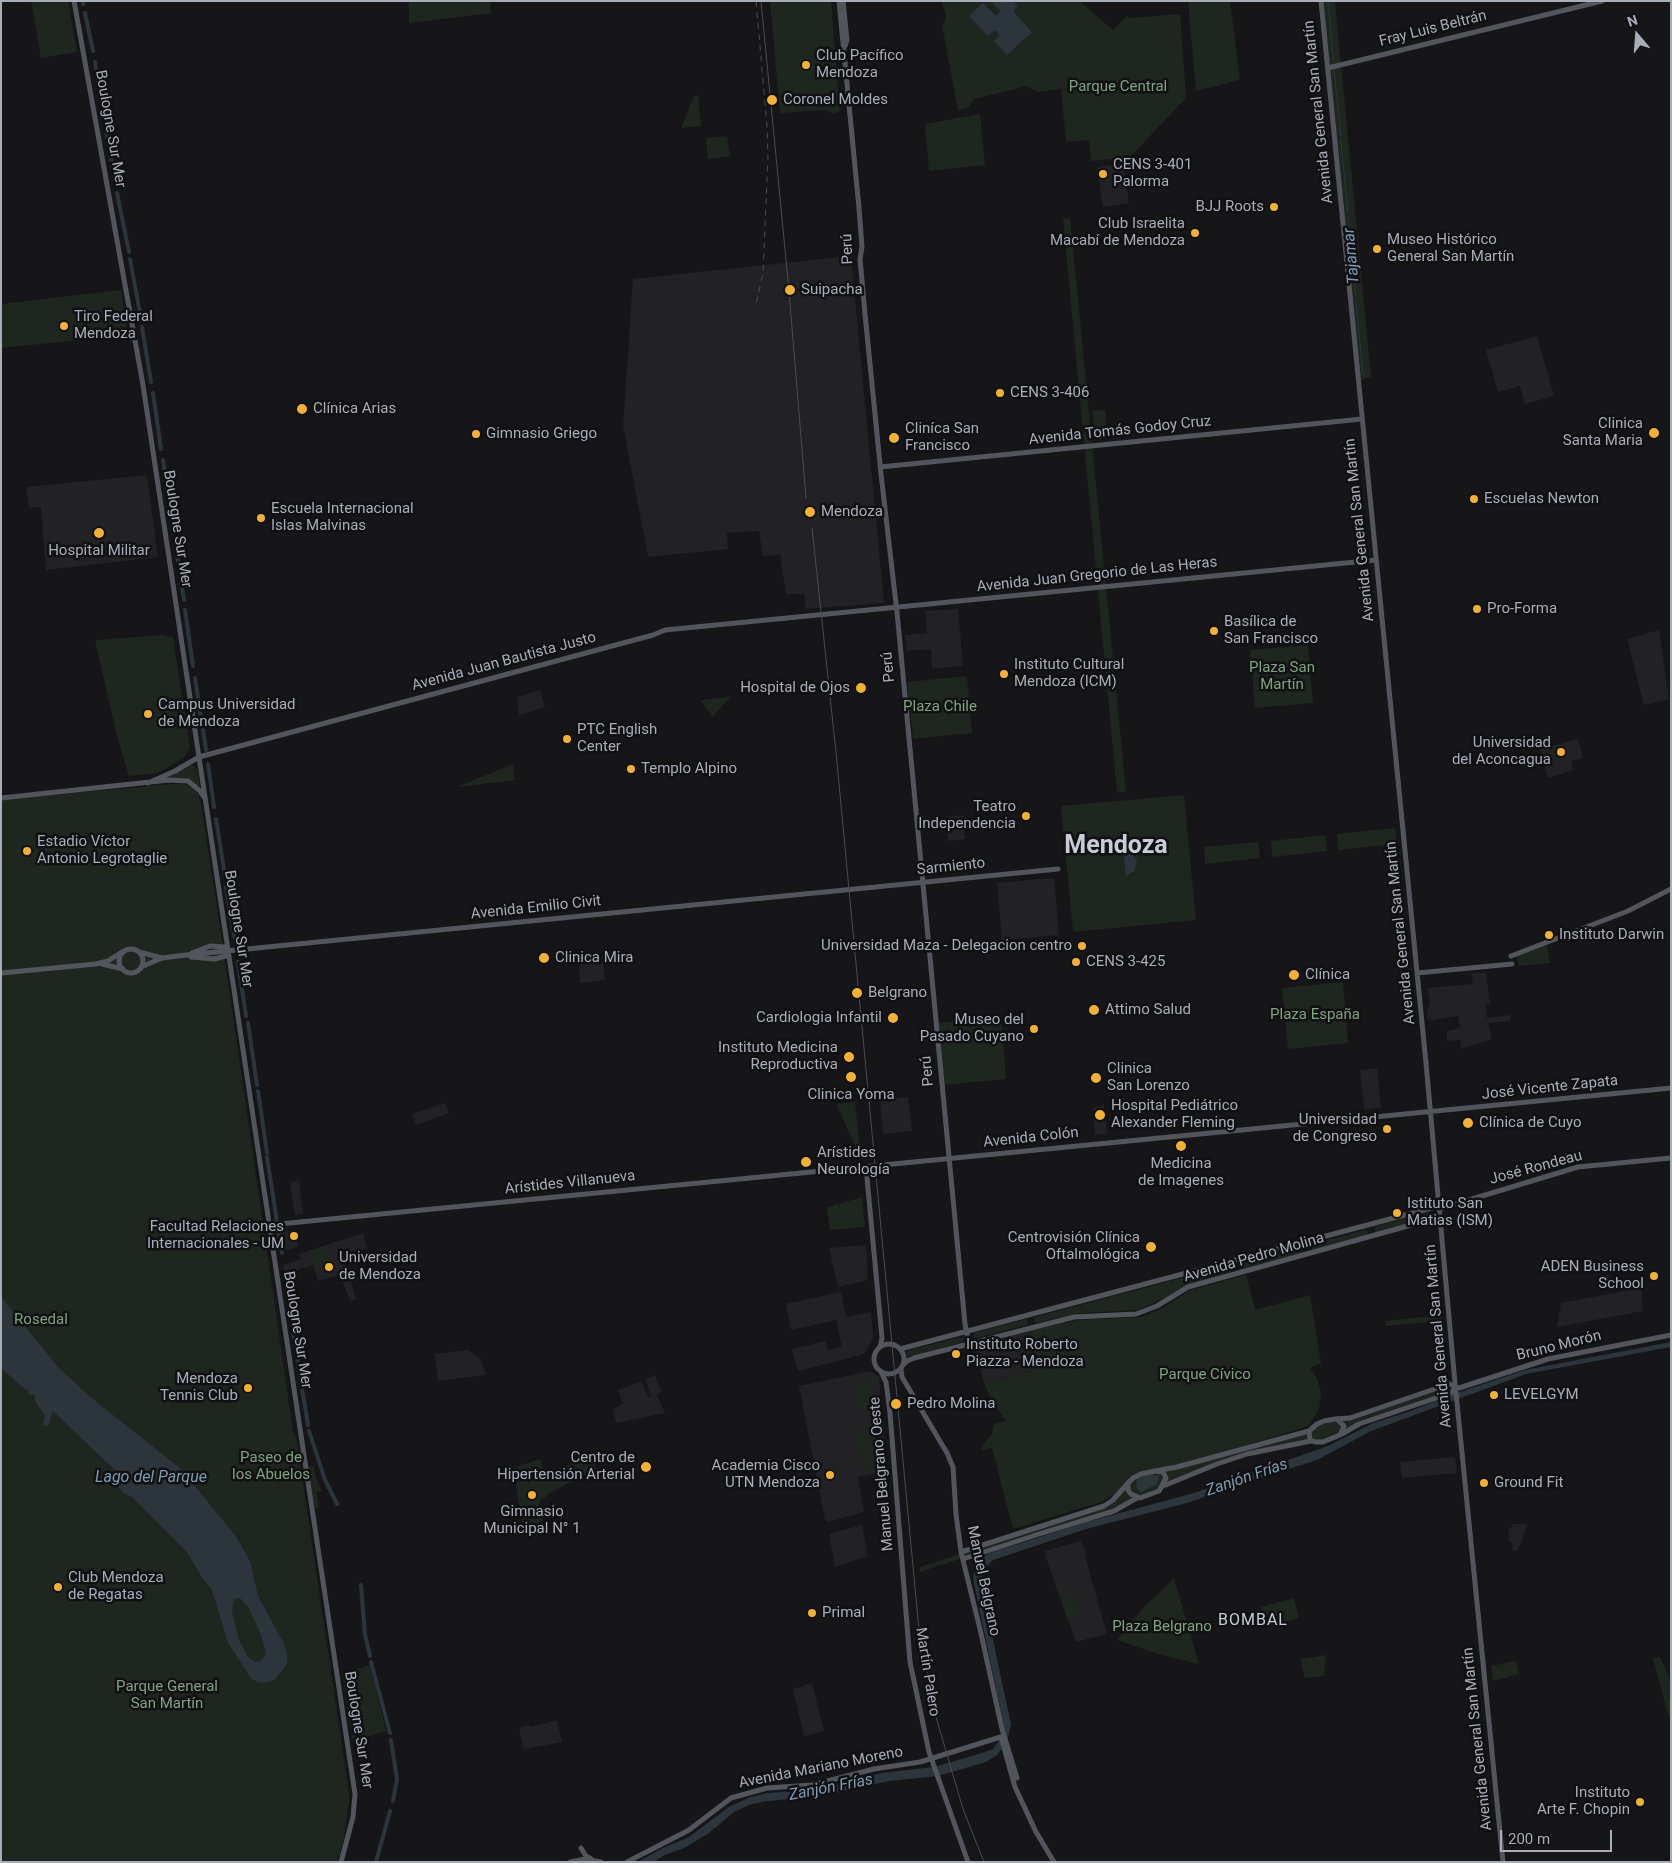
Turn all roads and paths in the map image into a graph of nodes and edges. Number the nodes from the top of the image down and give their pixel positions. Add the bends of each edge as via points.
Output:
1 (74, 1) edge
2 (839, 1) edge
3 (843, 1) edge
4 (1321, 1) edge
5 (1602, 1) edge
6 (844, 49) junction
7 (1328, 68) junction
8 (1362, 419) junction
9 (880, 467) junction
10 (1376, 560) junction
11 (896, 608) junction
12 (820, 615) joint
13 (199, 757) junction
14 (148, 783) junction
15 (1, 798) edge
16 (206, 799) junction
17 (1058, 869) dead end
18 (922, 882) junction
19 (1671, 889) edge
20 (847, 890) joint
21 (228, 951) junction
22 (122, 952) junction
23 (139, 952) junction
24 (1511, 956) dead end
25 (162, 958) junction
26 (96, 964) junction
27 (1512, 964) dead end
28 (141, 967) junction
29 (123, 969) junction
30 (1, 973) edge
31 (1417, 973) junction
32 (1671, 1088) edge
33 (1431, 1112) junction
34 (1671, 1158) edge
35 (949, 1159) junction
36 (873, 1166) joint
37 (866, 1167) junction
38 (1439, 1208) junction
39 (1440, 1217) junction
40 (269, 1225) junction
41 (967, 1332) junction
42 (1671, 1335) edge
43 (969, 1344) junction
44 (880, 1346) junction
45 (900, 1349) junction
46 (902, 1367) junction
47 (881, 1372) junction
48 (1456, 1393) junction
49 (1337, 1419) junction
50 (1309, 1431) junction
51 (1340, 1436) junction
52 (1311, 1441) junction
53 (1154, 1471) junction
54 (1128, 1483) junction
55 (1163, 1486) junction
56 (1137, 1498) junction
57 (961, 1552) junction
58 (963, 1559) junction
59 (903, 1575) joint
60 (1003, 1739) junction
61 (927, 1742) junction
62 (931, 1759) junction
63 (916, 1763) junction
64 (1017, 1778) dead end
65 (581, 1848) dead end
66 (592, 1860) junction
67 (582, 1861) edge
68 (341, 1862) edge
69 (570, 1862) edge
70 (601, 1862) edge
71 (627, 1862) edge
72 (968, 1862) edge
73 (1054, 1862) edge
74 (1503, 1862) edge

1 - 13 main road, Boulogne Sur Mer via 133,326
2 - 6 main road, Perú
3 - 6 main road, Perú via 847,40
4 - 7 main road, Avenida General San Martín
5 - 7 main road, Fray Luis Beltrán
6 - 9 main road, Perú
7 - 8 main road, Avenida General San Martín
8 - 9 main road, Avenida Tomás Godoy Cruz
8 - 10 main road, Avenida General San Martín
9 - 11 main road, Perú
10 - 11 main road, Avenida Juan Gregorio de Las Heras
10 - 31 main road, Avenida General San Martín
11 - 12 main road, Avenida Juan Gregorio de Las Heras
11 - 18 main road, Perú
12 - 13 main road, Avenida Juan Bautista Justo via 662,631
13 - 14 main road, Avenida Juan Bautista Justo
13 - 16 main road, Boulogne Sur Mer
14 - 15 main road
14 - 16 main road via 188,781
16 - 21 main road, Boulogne Sur Mer
17 - 18 main road, Sarmiento
18 - 20 main road, Sarmiento
18 - 35 main road, Perú
19 - 24 main road via 1638,907
20 - 21 main road, Avenida Emilio Civit
21 - 25 main road, Avenida Emilio Civit
21 - 40 main road, Boulogne Sur Mer
22 - 23 main road via 131,947
22 - 26 main road
22 - 29 main road via 119,960
23 - 25 main road
23 - 28 main road
25 - 28 main road
26 - 29 main road
26 - 30 main road
27 - 31 main road
28 - 29 main road via 133,974
31 - 33 main road, Avenida General San Martín
32 - 33 main road, José Vicente Zapata
33 - 35 main road, Avenida Colón
33 - 38 main road, Avenida General San Martín
34 - 38 main road, José Rondeau via 1578,1167
35 - 36 main road, Avenida Colón
35 - 41 main road, Perú
36 - 37 main road, Arístides Villanueva
37 - 40 main road, Arístides Villanueva
37 - 44 main road via 882,1338
38 - 39 main road, Avenida General San Martín
38 - 41 main road, Avenida Pedro Molina
39 - 43 main road, Avenida Pedro Molina via 1188,1287 1157,1306 1136,1314 1074,1317
39 - 48 main road, Avenida General San Martín
40 - 68 main road, Boulogne Sur Mer via 356,1794
41 - 43 main road, Perú
41 - 45 main road, Avenida Pedro Molina
42 - 48 main road, Bruno Morón via 1548,1359 1459,1388
43 - 46 main road, Avenida Pedro Molina via 909,1360
44 - 45 main road via 890,1344
44 - 47 main road via 874,1359
45 - 46 main road via 904,1357
46 - 47 main road via 891,1374
46 - 57 main road, Manuel Belgrano via 902,1377 953,1467
47 - 59 main road, Manuel Belgrano Oeste via 886,1382 890,1413
48 - 49 main road via 1449,1384 1350,1418
48 - 51 main road via 1359,1424
48 - 74 main road, Avenida General San Martín
49 - 50 main road via 1324,1421
49 - 51 main road via 1344,1426
50 - 52 main road
50 - 53 main road via 1177,1468
51 - 52 main road via 1323,1442
52 - 55 main road via 1247,1454
53 - 54 main road via 1141,1474
53 - 55 main road via 1165,1475
54 - 56 main road via 1129,1491
54 - 57 main road via 1104,1506
55 - 56 main road via 1152,1495
56 - 58 main road via 1114,1511
57 - 58 main road, Manuel Belgrano
58 - 60 main road, Manuel Belgrano
59 - 61 main road, Martín Palero via 908,1646
60 - 62 main road, Avenida Mariano Moreno
60 - 64 main road, Manuel Belgrano
60 - 73 main road via 1012,1779
61 - 62 main road, Martín Palero
61 - 63 main road via 924,1755
62 - 63 main road, Avenida Mariano Moreno
62 - 72 main road, Martín Palero
63 - 71 main road, Avenida Mariano Moreno via 868,1770 812,1785 767,1788 731,1798 689,1830
65 - 66 main road
66 - 67 main road
66 - 70 main road
67 - 69 main road

